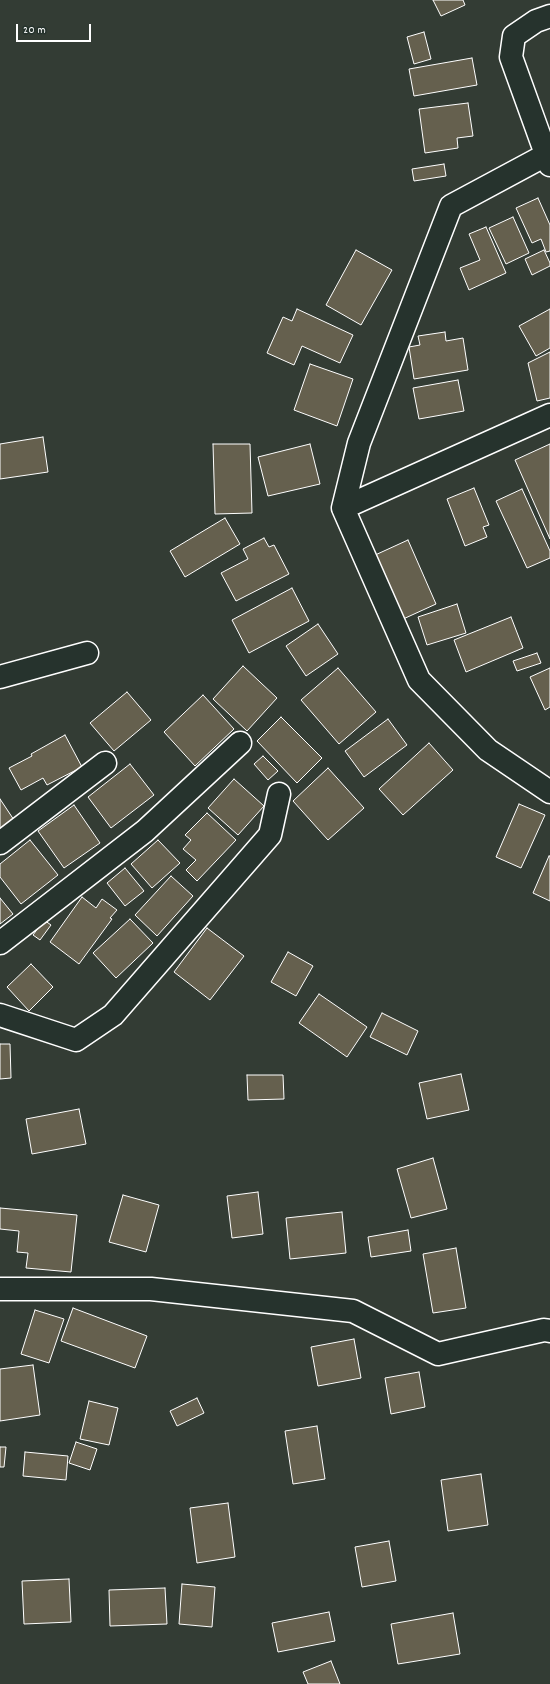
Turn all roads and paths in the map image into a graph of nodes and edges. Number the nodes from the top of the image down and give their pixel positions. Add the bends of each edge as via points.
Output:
1 (550, 16) edge
2 (548, 160) edge
3 (550, 415) edge
4 (343, 508) junction
5 (87, 653) dead end
6 (0, 677) edge
7 (240, 743) dead end
8 (105, 763) dead end
9 (550, 792) edge
10 (279, 794) dead end
11 (0, 843) edge
12 (0, 943) edge
13 (0, 1015) edge
14 (0, 1289) edge
15 (550, 1331) edge

1 - 2 street via 536,21 514,36 511,57
2 - 4 street via 451,206 359,443
3 - 4 street
4 - 9 street via 419,680 488,750
5 - 6 street
7 - 12 street via 145,831
8 - 11 street
10 - 13 street via 270,835 113,1015 76,1040
14 - 15 street via 151,1289 353,1311 438,1354 544,1330

